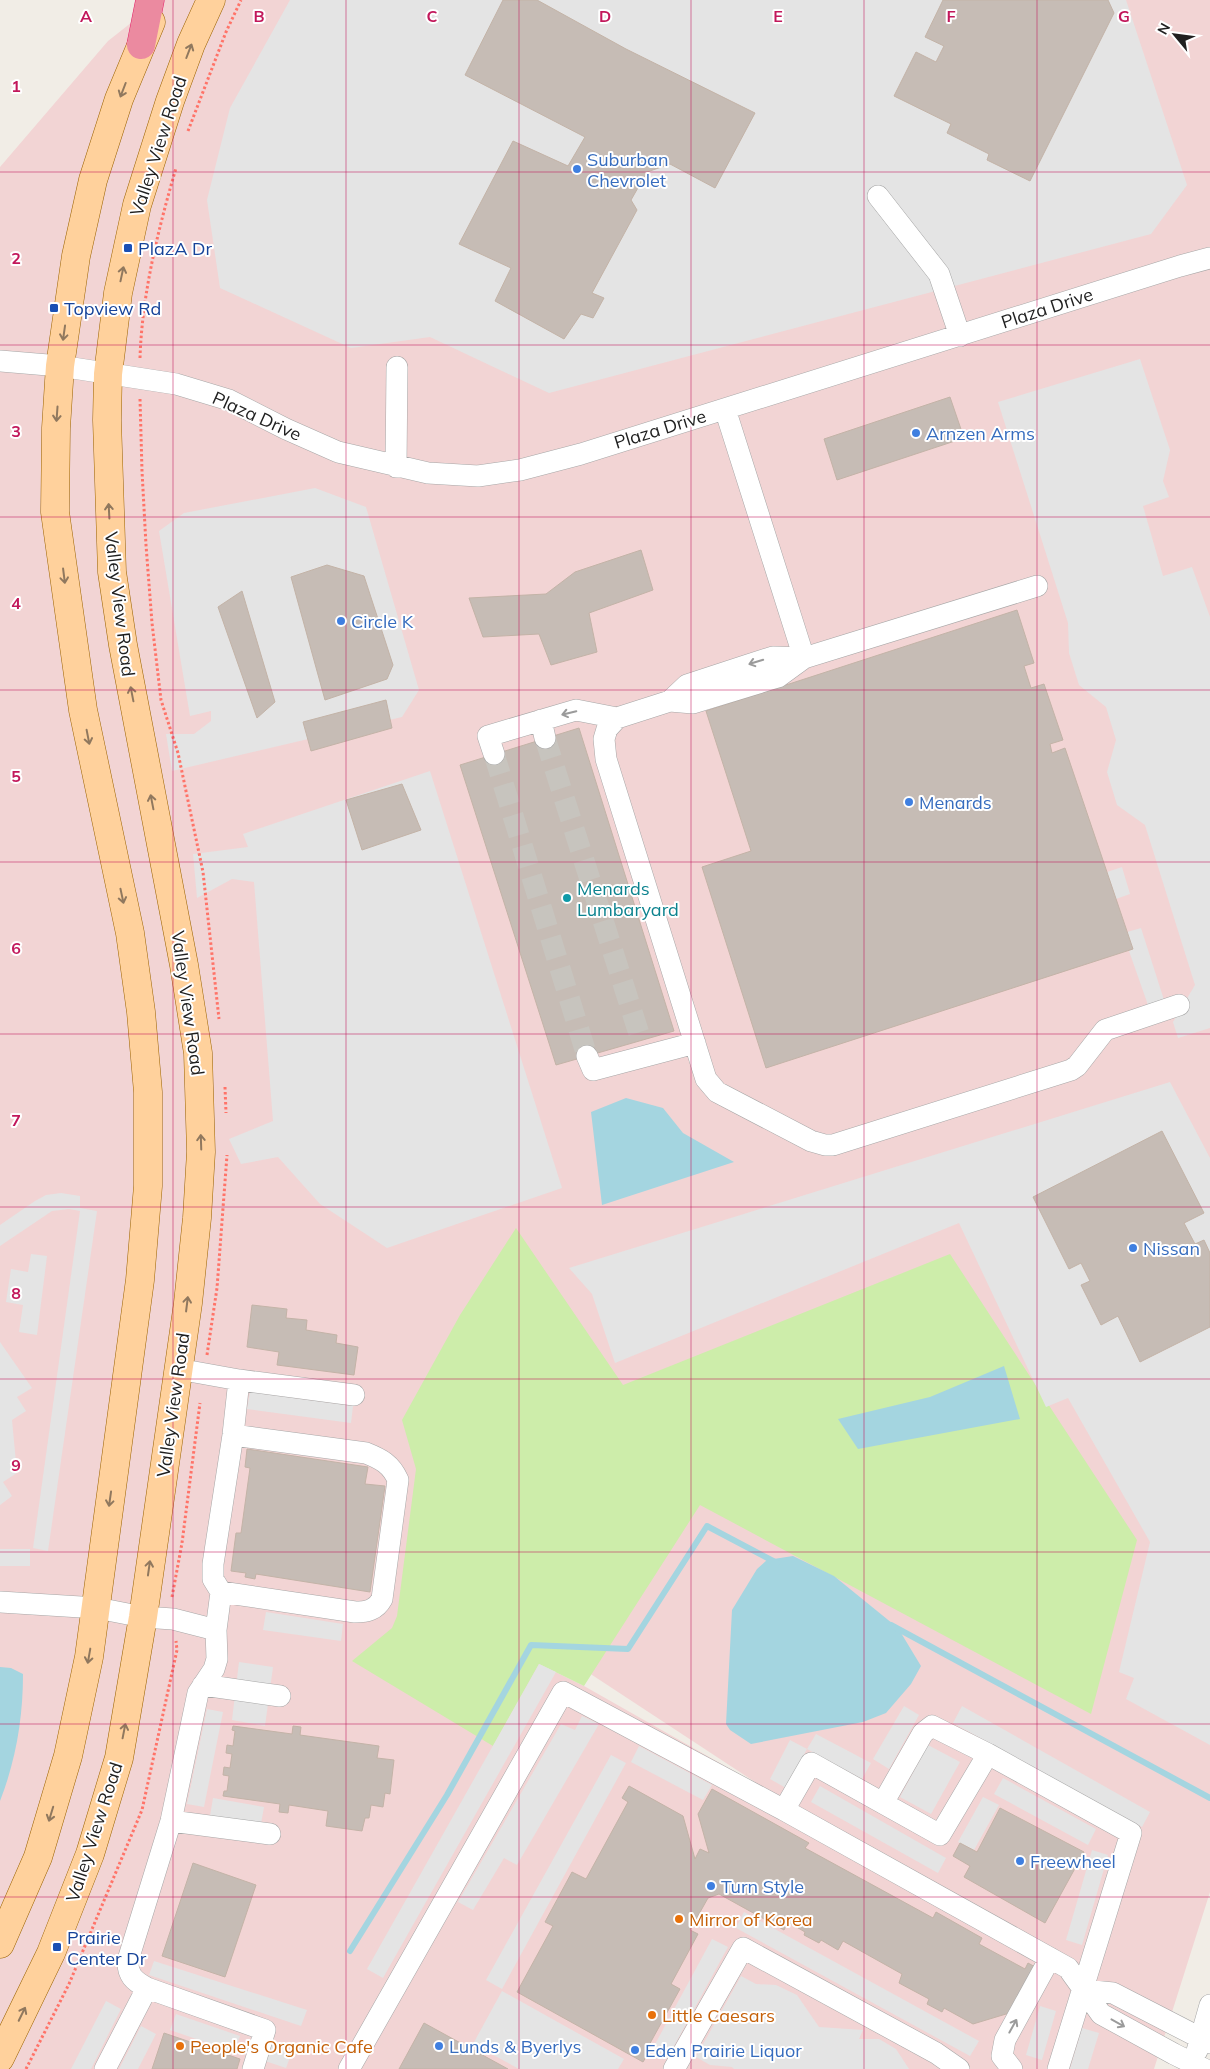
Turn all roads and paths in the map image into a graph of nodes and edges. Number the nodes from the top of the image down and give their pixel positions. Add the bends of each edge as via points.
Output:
1 (150, 0) edge
2 (160, 0) edge
3 (211, 0) edge
4 (141, 45) junction
5 (878, 196) dead end
6 (1210, 258) edge
7 (960, 336) junction
8 (0, 361) edge
9 (60, 366) junction
10 (397, 368) dead end
11 (108, 374) junction
12 (725, 409) junction
13 (396, 467) junction
14 (1037, 586) dead end
15 (804, 658) junction
16 (617, 718) junction
17 (494, 754) tunnel mouth
18 (1179, 1005) dead end
19 (695, 1043) junction
20 (587, 1056) tunnel mouth
21 (178, 1369) junction
22 (239, 1380) junction
23 (354, 1395) dead end
24 (233, 1435) junction
25 (221, 1592) junction
26 (0, 1602) edge
27 (97, 1608) junction
28 (143, 1617) junction
29 (216, 1630) junction
30 (203, 1685) junction
31 (280, 1696) dead end
32 (988, 1754) junction
33 (883, 1803) junction
34 (784, 1810) junction
35 (171, 1820) junction
36 (270, 1834) dead end
37 (0, 1944) edge
38 (1050, 1958) junction
39 (147, 1988) junction
40 (1083, 1990) junction
41 (1210, 2005) edge
42 (257, 2027) junction
43 (1205, 2041) edge
44 (0, 2058) edge
45 (952, 2067) edge
46 (1196, 2067) edge
47 (105, 2069) edge
48 (243, 2069) edge
49 (252, 2069) edge
50 (350, 2069) edge
51 (675, 2069) edge
52 (1012, 2069) edge
53 (1058, 2069) edge

1 - 4 highway
2 - 4 main road
11 -> 3 main road, Valley View Road via 118,293 137,205 170,102
4 -> 9 main road via 119,99 93,180 76,256
5 - 7 street via 939,274
6 - 7 street, Plaza Drive
7 - 12 street, Plaza Drive
8 - 9 street, Plaza Drive
9 - 11 street, Plaza Drive
9 -> 27 main road via 55,512 83,710 130,933 148,1092 148,1186 140,1280
10 - 13 street
11 - 13 street, Plaza Drive via 176,384 229,400 338,452
21 -> 11 main road, Valley View Road via 202,1152 198,1053 112,572 107,456
12 - 13 street, Plaza Drive via 520,470 478,476 428,474
12 - 15 street
14 - 15 street
15 - 16 street via 773,657 748,665 687,685 670,701
16 -> 17 street via 576,710 543,729 488,736
16 - 19 street via 604,738 606,759
18 - 19 street via 1106,1030 1071,1070 833,1145 811,1142 717,1092 706,1079
19 - 20 street via 644,1048 593,1070
21 - 22 street
28 -> 21 main road, Valley View Road
22 - 23 street
22 - 24 street
24 - 25 street via 213,1564 213,1579
24 - 25 street via 366,1453 386,1462 398,1480 382,1599 372,1610 355,1612
25 - 29 street
26 - 27 street
27 - 28 street
27 -> 37 main road via 68,1756 38,1857
28 - 29 street via 173,1618
44 -> 28 main road, Valley View Road via 51,1953 106,1806 119,1758
29 - 30 street via 217,1659
30 - 31 street
30 - 35 street via 198,1694
32 - 33 street via 932,1726 923,1733
32 - 33 street via 940,1836
32 - 40 street via 1131,1832
33 - 34 street via 811,1763
34 - 38 street
34 - 50 street via 563,1692
35 - 36 street
35 - 39 street via 128,1960 131,1977
38 - 40 street via 1068,1968
52 -> 38 street via 1002,2056 1002,2049
39 - 42 street
39 - 47 street
40 - 43 street via 1114,1993
40 -> 46 street via 1101,2014
40 - 53 street
41 - 43 street
42 - 48 street
42 - 49 street via 265,2030
43 - 46 street
45 - 51 street via 743,1948

